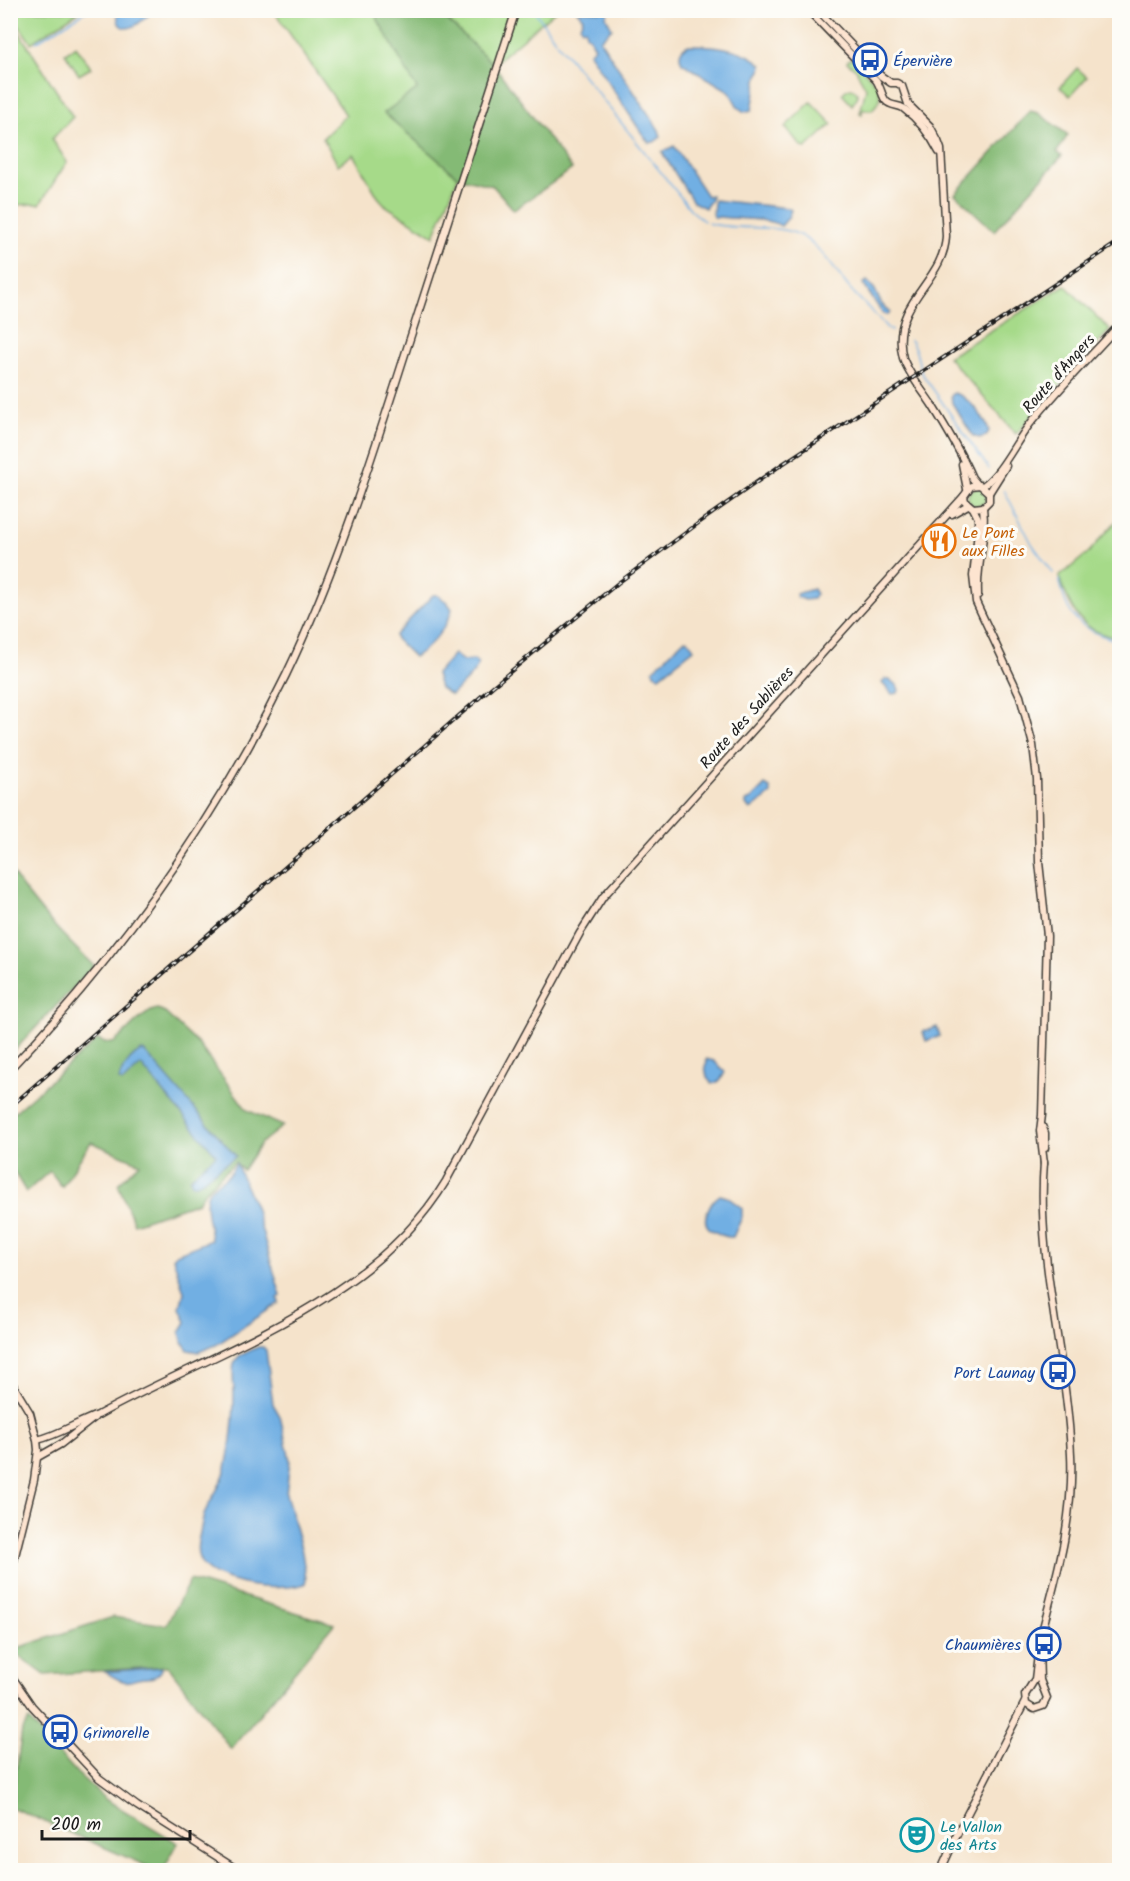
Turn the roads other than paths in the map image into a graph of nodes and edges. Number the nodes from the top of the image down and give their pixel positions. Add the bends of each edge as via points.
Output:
1 (516, 10) edge
2 (808, 10) edge
3 (818, 10) edge
4 (891, 83) junction
5 (883, 91) junction
6 (904, 96) junction
7 (894, 104) junction
8 (940, 156) junction
9 (1119, 324) edge
10 (1017, 441) junction
11 (956, 447) junction
12 (980, 485) junction
13 (966, 493) junction
14 (989, 493) junction
15 (971, 506) junction
16 (983, 507) junction
17 (940, 524) junction
18 (980, 610) junction
19 (10, 1069) edge
20 (10, 1380) edge
21 (98, 1415) junction
22 (37, 1440) junction
23 (38, 1453) junction
24 (10, 1576) edge
25 (1039, 1647) junction
26 (10, 1674) edge
27 (1032, 1687) junction
28 (1043, 1689) junction
29 (1025, 1702) junction
30 (1031, 1708) junction
31 (1020, 1714) junction
32 (238, 1870) edge
33 (941, 1870) edge

1 - 19 street via 355,507 287,674 219,798 158,892 96,974
2 - 5 street
3 - 4 street
4 - 5 street
4 - 6 street via 901,86
5 - 7 street via 885,100
6 - 7 street
6 - 8 street via 936,136
7 - 8 street via 925,130
8 - 11 street via 944,251 906,315 900,343 906,365
9 - 10 street, Route d'Angers
10 - 12 street, Route d'Angers via 993,479
10 - 14 street, Route d'Angers
11 - 12 street via 972,478
11 - 13 street via 965,474
12 - 13 street
12 - 14 street
13 - 15 street
13 - 17 street, Route des Sablières
14 - 16 street via 989,501
15 - 16 street
15 - 17 street, Route des Sablières via 955,511
15 - 18 street via 977,516 973,586
16 - 18 street via 984,537 977,591
17 - 21 street, Route des Sablières via 613,885 580,933 446,1181 429,1208 398,1242 375,1263 298,1314
18 - 25 street via 1020,696 1033,745 1038,862 1047,936 1040,1131 1045,1257 1071,1464 1065,1538
20 - 22 street via 27,1407
21 - 22 street
21 - 23 street via 61,1444
22 - 23 street
23 - 24 street
25 - 27 street
25 - 28 street
26 - 32 street via 32,1706 99,1778
27 - 28 street
27 - 29 street via 1026,1692
28 - 30 street via 1047,1696 1045,1704
29 - 30 street
29 - 31 street
30 - 31 street
31 - 33 street

